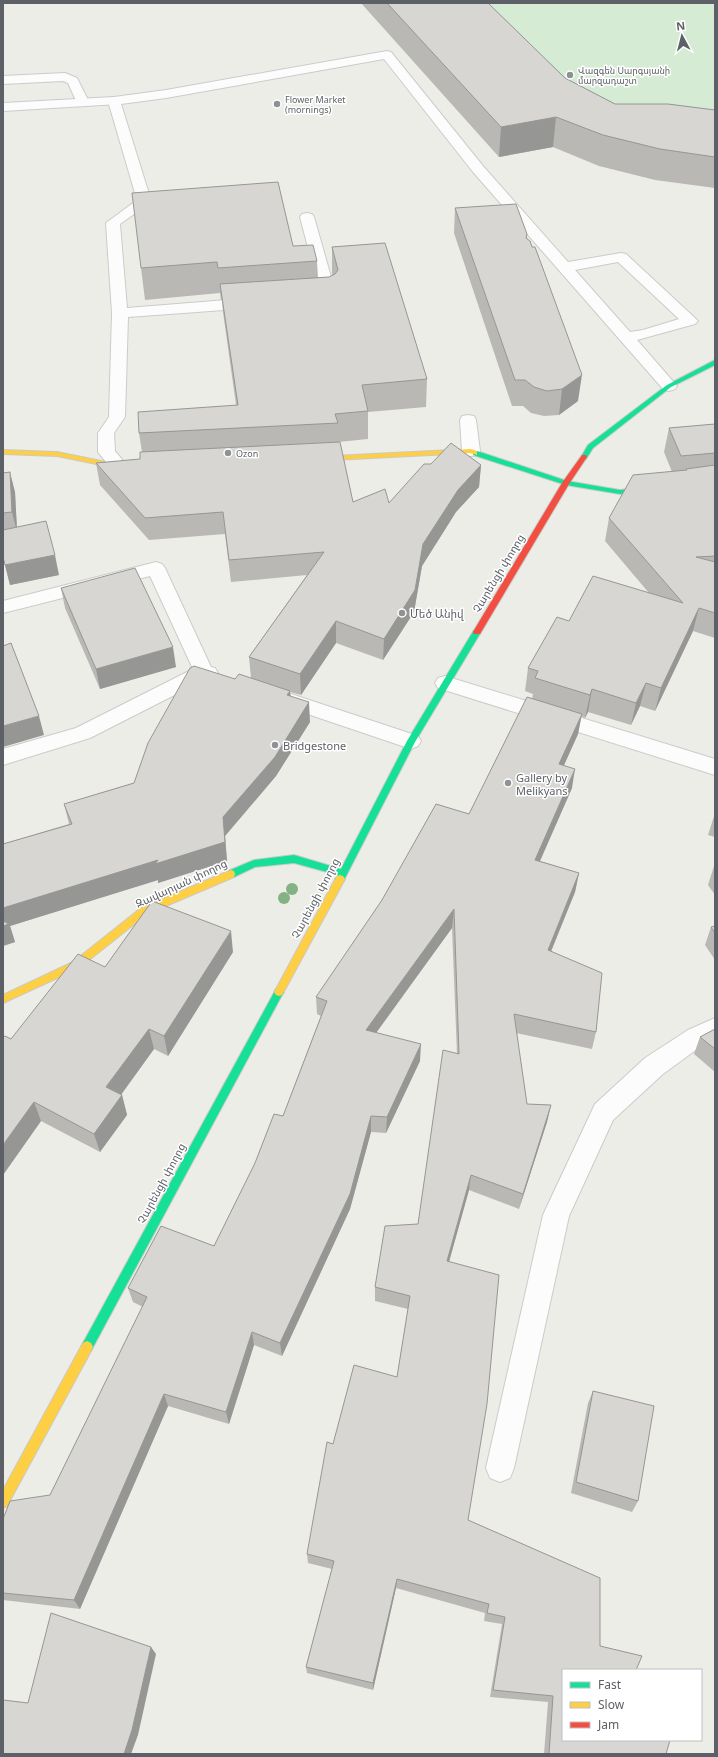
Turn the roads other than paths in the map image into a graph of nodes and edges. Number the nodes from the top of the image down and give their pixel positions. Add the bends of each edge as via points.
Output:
1 (3, 80) edge
2 (114, 101) junction
3 (83, 102) junction
4 (3, 106) edge
5 (144, 201) junction
6 (180, 202) edge
7 (307, 217) dead end
8 (539, 262) edge
9 (562, 264) junction
10 (306, 299) edge
11 (267, 302) edge
12 (120, 313) junction
13 (626, 338) junction
14 (715, 362) edge
15 (669, 386) junction
16 (468, 420) dead end
17 (471, 451) junction
18 (3, 452) edge
19 (304, 460) edge
20 (129, 468) joint
21 (566, 483) junction
22 (665, 487) edge
23 (3, 607) edge
24 (204, 672) junction
25 (226, 680) edge
26 (446, 683) junction
27 (263, 692) edge
28 (411, 741) junction
29 (3, 757) edge
30 (715, 767) edge
31 (342, 873) junction
32 (3, 999) edge
33 (715, 1028) edge
34 (500, 1468) dead end
35 (3, 1502) edge

1 - 3 street via 65,77 73,81
2 - 3 street
2 - 5 street
2 - 9 street via 386,55 478,169
3 - 4 street
5 - 6 street
5 - 12 street via 113,223
7 - 10 street via 329,298
8 - 9 street
9 - 13 street
9 - 13 street via 621,257 690,321
11 - 12 street
12 - 20 street via 117,417 106,433 107,452
13 - 15 street
14 - 15 main road, Չարենցի փողոց
15 - 21 main road, Չարենցի փողոց via 590,448
16 - 17 street
17 - 19 main road
17 - 21 main road
18 - 20 main road via 57,454
21 - 22 main road via 620,492
21 - 26 main road, Չարենցի փողոց
23 - 24 street via 156,568
24 - 25 street
24 - 29 street via 83,733
26 - 28 main road, Չարենցի փողոց
26 - 30 street
27 - 28 street
28 - 31 main road, Չարենցի փողոց
31 - 32 main road, Զավարյան փողոց via 294,859 254,864 144,911 76,965
31 - 35 main road, Չարենցի փողոց
33 - 34 street via 696,1037 654,1066 604,1112 556,1215

